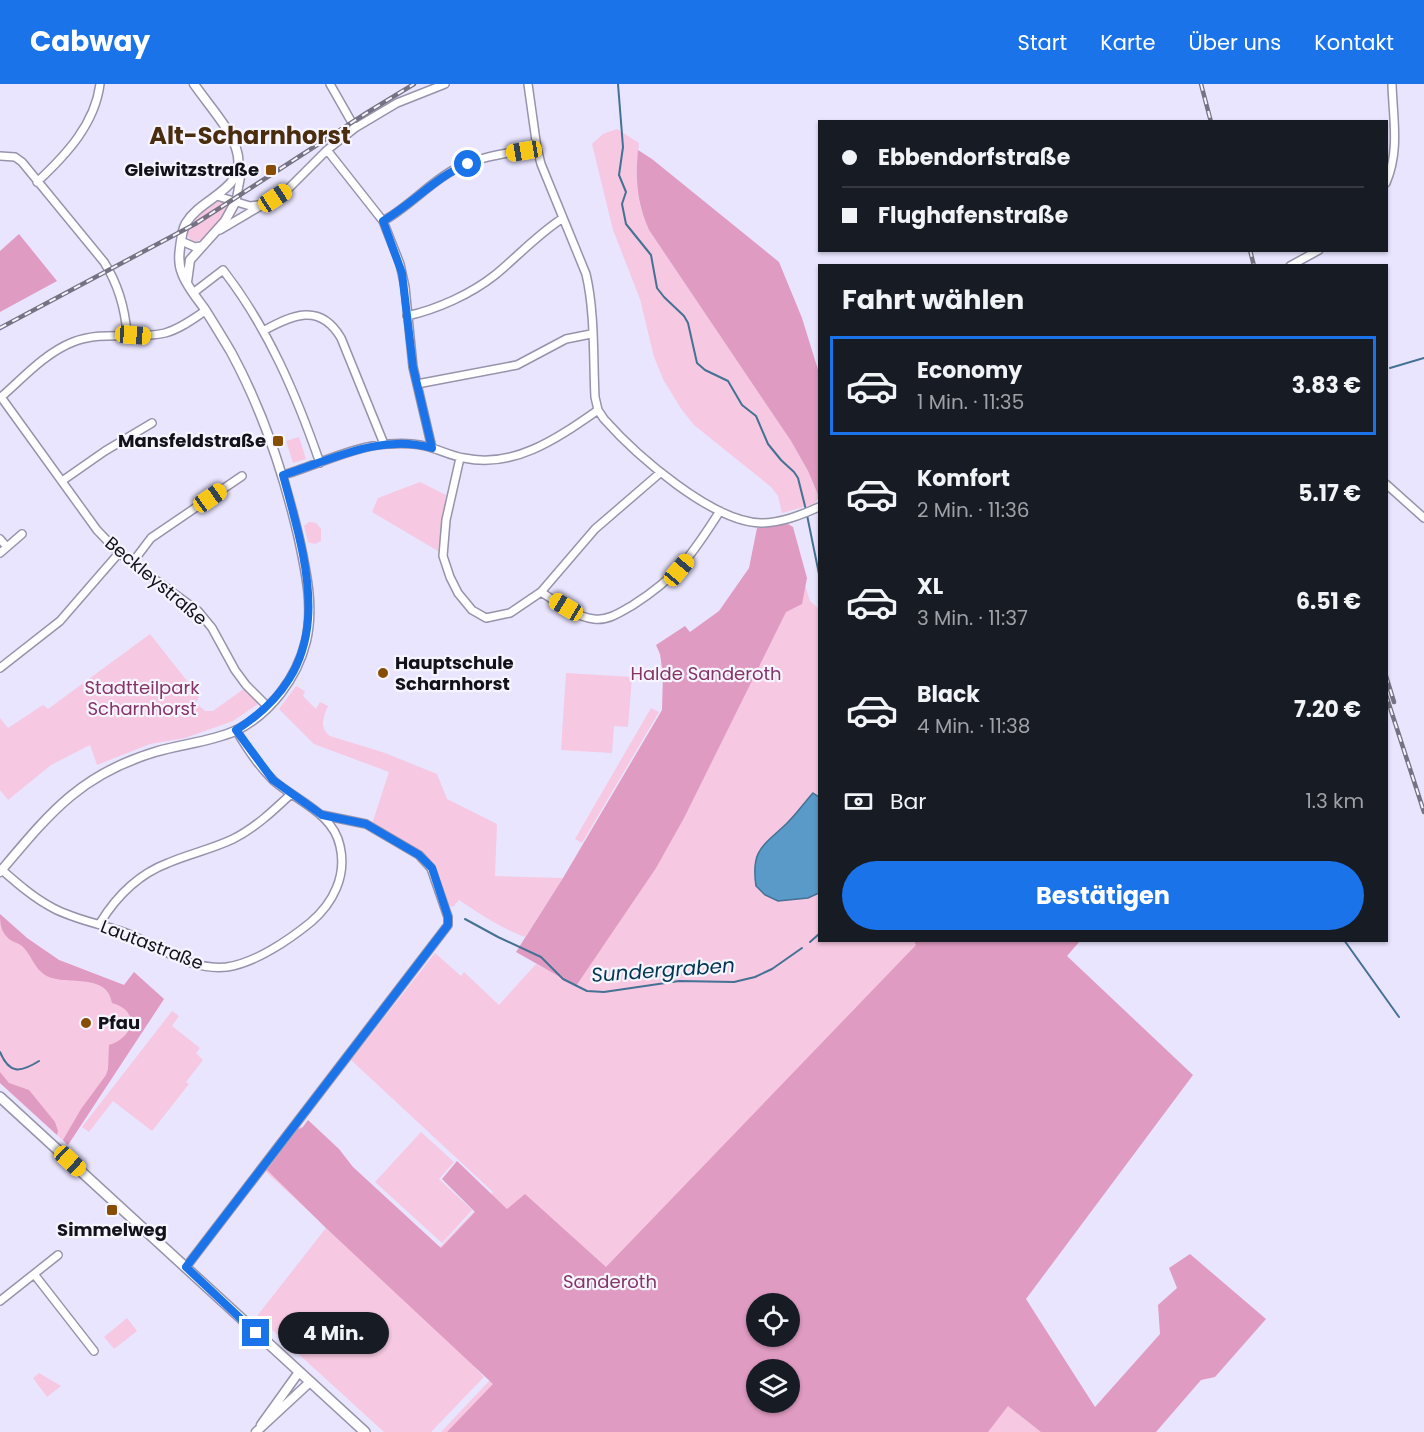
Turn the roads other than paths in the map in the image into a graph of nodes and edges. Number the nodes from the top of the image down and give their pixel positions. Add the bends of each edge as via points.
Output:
1 (100, 84) edge
2 (194, 84) edge
3 (330, 84) edge
4 (445, 84) edge
5 (528, 84) edge
6 (1392, 84) edge
7 (355, 128) junction
8 (537, 148) junction
9 (327, 150) junction
10 (0, 156) edge
11 (239, 164) junction
12 (1388, 177) edge
13 (37, 182) junction
14 (218, 196) junction
15 (236, 201) junction
16 (264, 204) junction
17 (563, 218) junction
18 (383, 221) junction
19 (217, 232) junction
20 (181, 241) junction
21 (201, 246) junction
22 (1314, 252) edge
23 (1294, 264) edge
24 (187, 282) junction
25 (193, 292) junction
26 (206, 311) junction
27 (407, 316) junction
28 (263, 331) junction
29 (126, 334) junction
30 (591, 334) junction
31 (417, 384) junction
32 (1, 397) edge
33 (598, 410) junction
34 (152, 423) dead end
35 (384, 444) junction
36 (432, 448) junction
37 (460, 458) junction
38 (320, 462) junction
39 (660, 473) junction
40 (283, 475) junction
41 (242, 476) dead end
42 (62, 481) junction
43 (1388, 486) edge
44 (817, 508) edge
45 (720, 511) junction
46 (1424, 518) edge
47 (22, 534) dead end
48 (0, 538) edge
49 (7, 547) junction
50 (0, 553) edge
51 (119, 554) junction
52 (132, 563) junction
53 (541, 592) junction
54 (0, 668) edge
55 (268, 707) junction
56 (236, 730) junction
57 (291, 794) junction
58 (322, 815) junction
59 (1, 871) edge
60 (100, 923) junction
61 (0, 1097) edge
62 (58, 1255) dead end
63 (186, 1267) junction
64 (34, 1274) junction
65 (0, 1301) edge
66 (94, 1351) dead end
67 (299, 1372) junction
68 (310, 1382) junction
69 (258, 1430) edge
70 (364, 1432) edge

1 - 13 street via 94,110 82,132
2 - 11 street via 231,137
3 - 7 street
4 - 7 street via 397,103
5 - 8 street
6 - 12 street via 1396,139
7 - 9 street
8 - 17 street
8 - 18 street via 458,167
9 - 16 street via 286,191
9 - 18 street
10 - 13 street via 22,162
11 - 14 street via 234,180
11 - 15 street
13 - 29 street via 114,278
14 - 15 street
14 - 20 street via 193,215 183,229
15 - 16 street via 250,206
15 - 19 street
16 - 19 street
17 - 27 street via 481,285
17 - 30 street via 586,274
18 - 27 street via 401,269
19 - 21 street
20 - 21 street
20 - 24 street via 179,255
21 - 24 street via 190,260
22 - 23 street
24 - 25 street
25 - 26 street
25 - 28 street via 223,270
26 - 29 street via 170,332
26 - 40 street via 250,391
27 - 31 street
28 - 35 street via 303,314 329,324 341,338
28 - 38 street via 297,398
29 - 32 street via 97,336 62,347
30 - 31 street via 566,339 517,365
30 - 33 street
31 - 36 street
32 - 42 street, Beckleystraße
33 - 37 street via 568,431 520,455 488,460
33 - 39 street
34 - 42 street
35 - 36 street
35 - 38 street
36 - 37 street
37 - 53 street via 446,520 443,556 458,592 477,615 486,618 510,613
38 - 40 street
39 - 45 street
39 - 53 street via 595,528
40 - 55 street via 302,556 309,617 298,665
41 - 52 street via 152,538
42 - 51 street, Beckleystraße
43 - 46 street
44 - 45 street via 780,521 756,522
45 - 53 street via 679,570 615,615 599,620 583,617
47 - 49 street
48 - 49 street
49 - 50 street
51 - 52 street, Beckleystraße
51 - 54 street via 60,621
52 - 55 street, Beckleystraße via 198,611 241,677
55 - 56 street
56 - 57 street, Lautastraße via 268,774
56 - 59 street via 136,758 98,777 48,815
57 - 58 street, Lautastraße
57 - 60 street via 241,835 142,876
58 - 60 street, Lautastraße via 340,845 342,869 334,895 305,927 256,958 228,967 204,967
58 - 63 street via 366,824 419,855 432,868 448,925
59 - 60 street, Lautastraße via 54,909
61 - 63 main road
62 - 64 street
63 - 67 main road
64 - 65 street
64 - 66 street
67 - 68 main road
67 - 69 street
68 - 69 street
68 - 70 main road

